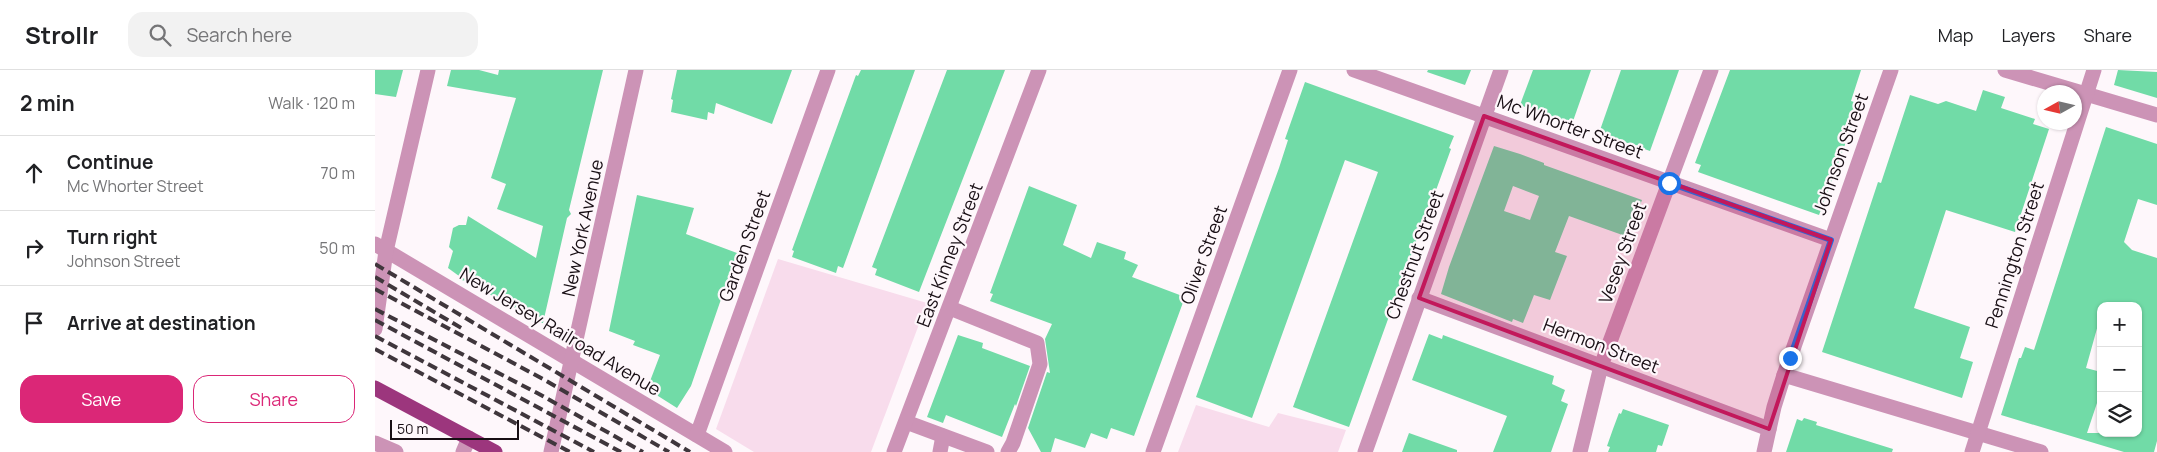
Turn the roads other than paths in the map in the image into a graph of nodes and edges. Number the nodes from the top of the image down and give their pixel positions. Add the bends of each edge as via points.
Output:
1 (428, 70) edge
2 (636, 70) edge
3 (828, 70) edge
4 (1039, 70) edge
5 (1290, 70) edge
6 (1354, 70) edge
7 (1501, 70) edge
8 (1711, 70) edge
9 (1891, 70) edge
10 (2005, 70) edge
11 (2094, 70) edge
12 (2047, 76) edge
13 (2087, 94) junction
14 (2157, 115) edge
15 (1484, 116) junction
16 (1669, 183) junction
17 (1831, 240) junction
18 (381, 247) edge
19 (1419, 298) junction
20 (950, 308) junction
21 (375, 329) edge
22 (572, 361) junction
23 (1601, 366) junction
24 (1784, 375) junction
25 (375, 388) edge
26 (906, 422) junction
27 (1769, 429) junction
28 (1979, 432) junction
29 (697, 435) junction
30 (943, 436) junction
31 (375, 443) edge
32 (466, 445) edge
33 (396, 452) edge
34 (495, 452) edge
35 (551, 452) edge
36 (725, 452) edge
37 (894, 452) edge
38 (940, 452) edge
39 (987, 452) edge
40 (1008, 452) edge
41 (1153, 452) edge
42 (1365, 452) edge
43 (1580, 452) edge
44 (1764, 452) edge
45 (1972, 452) edge
46 (2041, 452) edge

1 - 18 street
2 - 22 street, New York Avenue
3 - 29 street, Garden Street
4 - 20 street, East Kinney Street
5 - 41 street, Oliver Street
6 - 15 street, Mc Whorter Street
7 - 15 street, Chestnut Street
8 - 16 street, Vesey Street
9 - 17 street, Johnson Street
10 - 12 street
11 - 13 street, Pennington Street
12 - 13 street
13 - 14 street
13 - 28 street, Pennington Street
15 - 16 street, Mc Whorter Street
15 - 19 street, Chestnut Street
16 - 17 street, Mc Whorter Street
16 - 23 street, Vesey Street
17 - 24 street, Johnson Street
18 - 21 street
18 - 22 street, New Jersey Railroad Avenue
19 - 23 street, Hermon Street
19 - 42 street, Chestnut Street
20 - 26 street, East Kinney Street
20 - 40 street via 1037,343 1040,364
22 - 29 street, New Jersey Railroad Avenue
22 - 35 street, New York Avenue
23 - 27 street, Hermon Street
23 - 43 street, Vesey Street
24 - 27 street, Johnson Street
24 - 28 street
25 - 32 main road
26 - 30 street
26 - 37 street, East Kinney Street
27 - 44 street, Johnson Street
28 - 45 street, Pennington Street
28 - 46 street
29 - 36 street, New Jersey Railroad Avenue
30 - 38 street
30 - 39 street
31 - 33 street
32 - 34 main road

